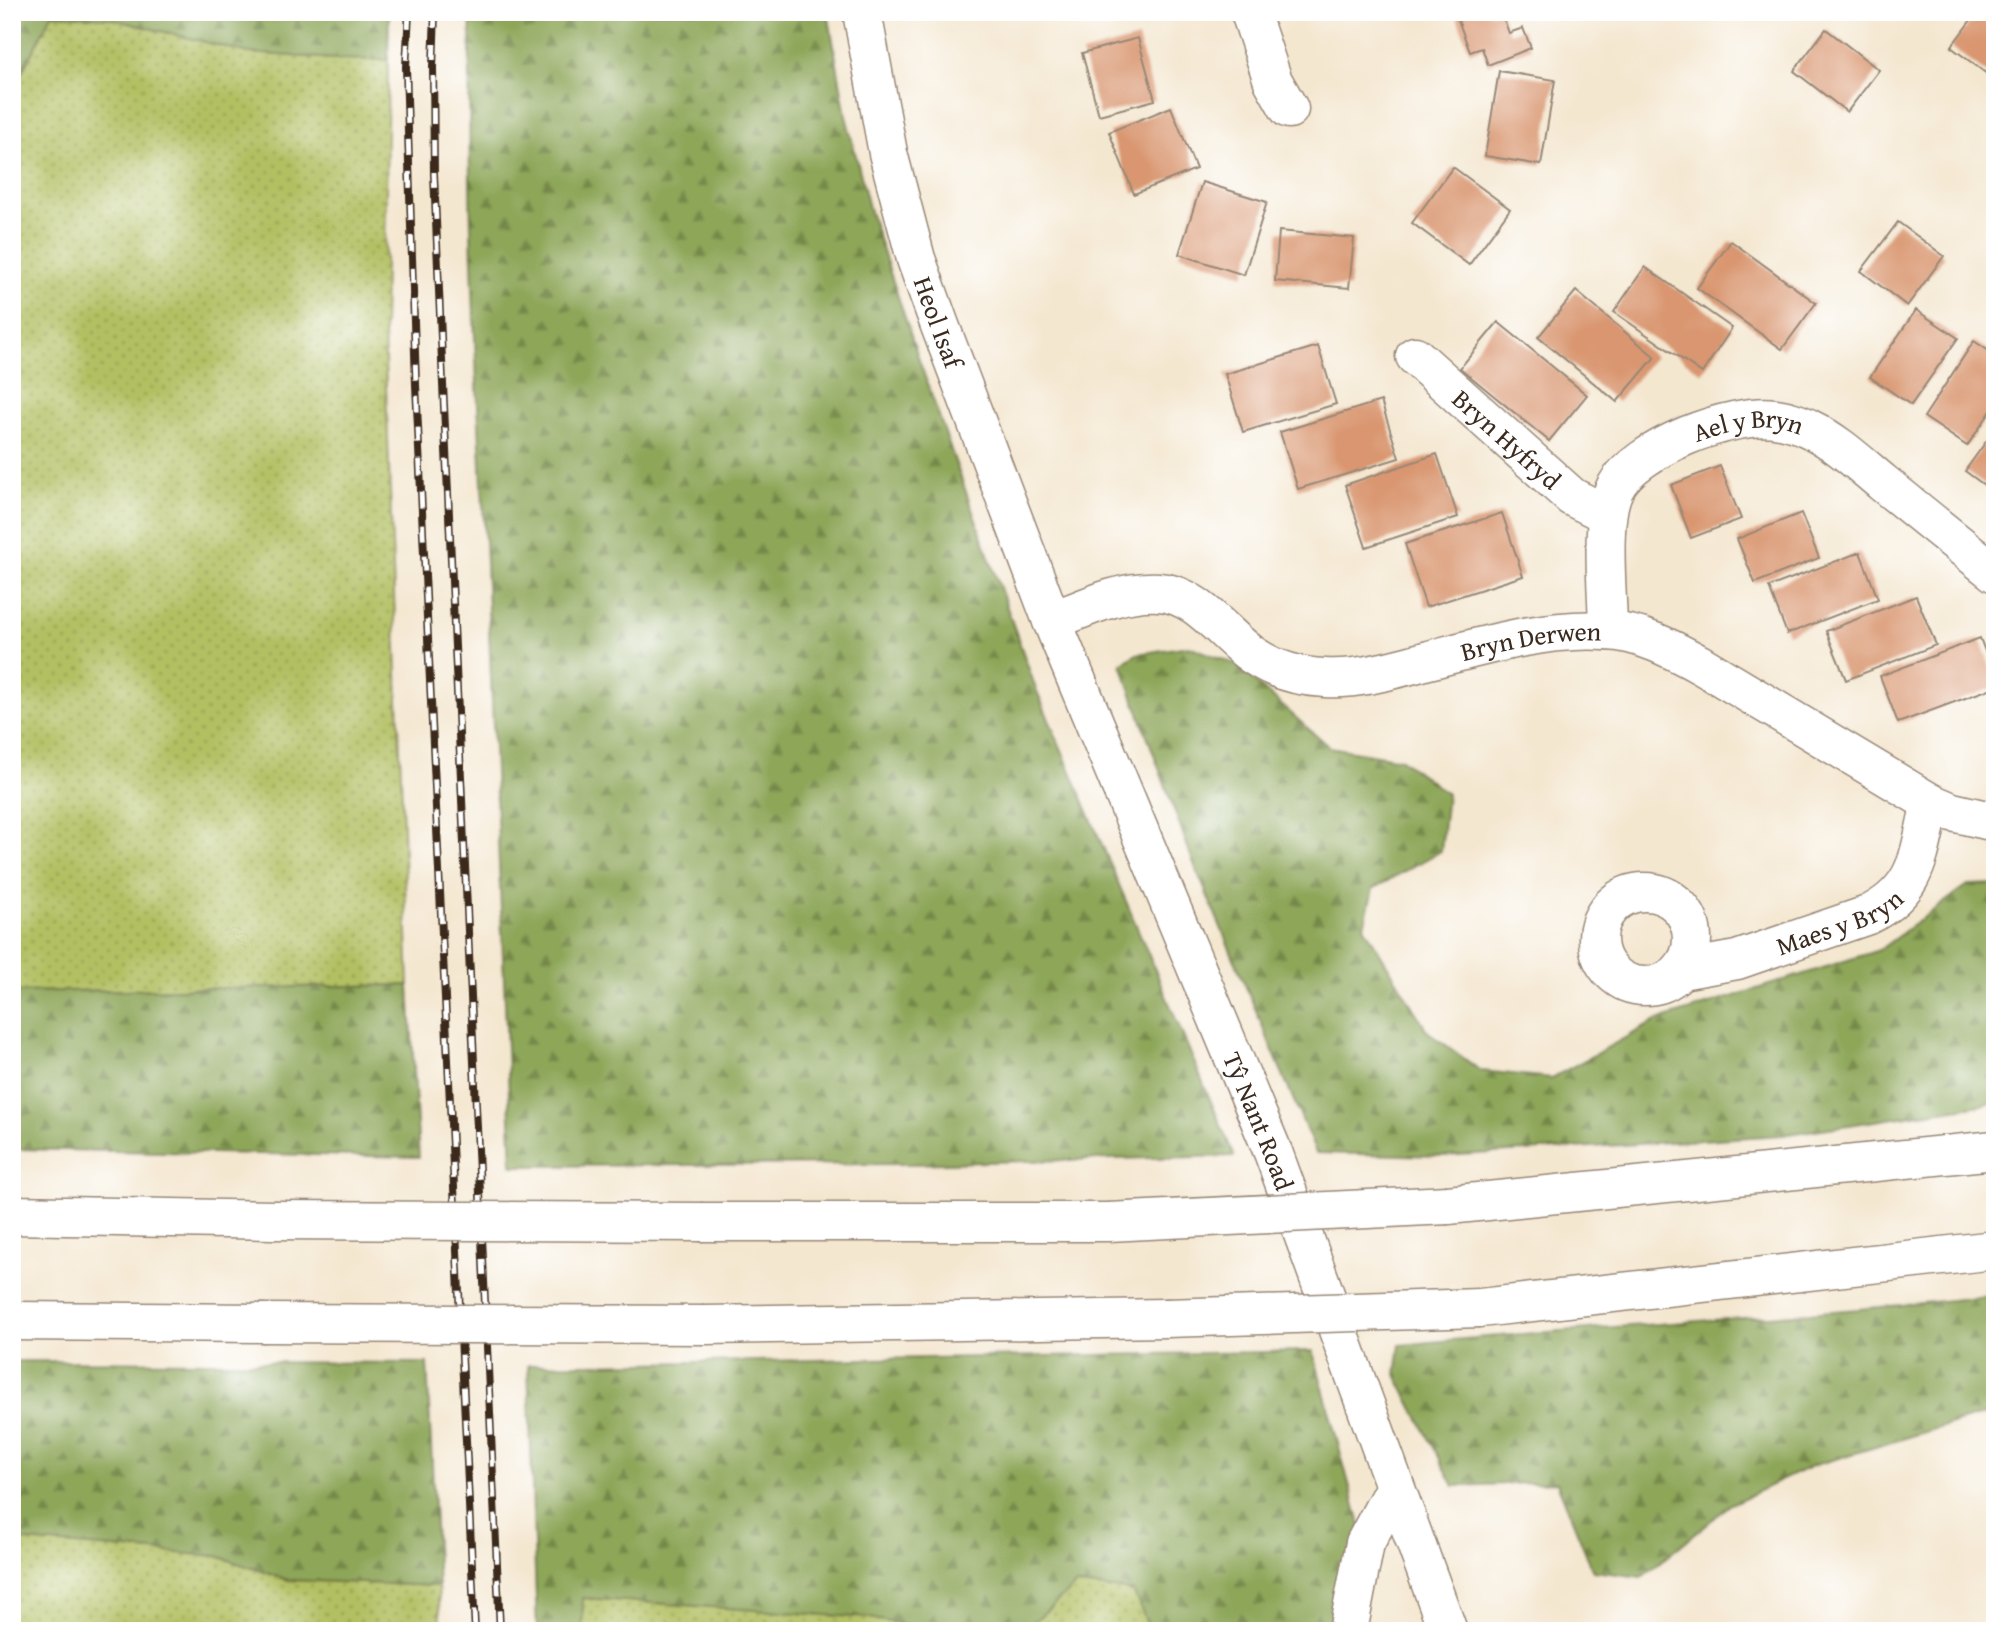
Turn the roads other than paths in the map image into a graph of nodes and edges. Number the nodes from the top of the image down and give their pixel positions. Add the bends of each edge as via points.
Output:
1 (862, 12) edge
2 (1250, 12) edge
3 (1289, 108) dead end
4 (1415, 356) dead end
5 (1606, 514) junction
6 (1995, 573) edge
7 (1052, 621) junction
8 (1608, 631) junction
9 (1931, 803) junction
10 (1995, 822) edge
11 (1681, 970) dead end
12 (1995, 1150) edge
13 (12, 1215) edge
14 (1995, 1250) edge
15 (12, 1321) edge
16 (1395, 1487) junction
17 (1348, 1631) edge
18 (1448, 1631) edge

1 - 7 main road, Heol Isaf via 888,153 916,259
2 - 3 main road via 1273,81
4 - 5 main road, Bryn Hyfryd via 1572,497
5 - 6 main road, Ael y Bryn via 1615,488 1628,470 1656,449 1742,419 1774,418 1809,428 1838,446
5 - 8 main road, Ael y Bryn
7 - 8 main road, Bryn Derwen via 1111,597 1162,592 1190,602 1272,667 1325,678 1381,673 1527,637
7 - 16 main road, Tŷ Nant Road via 1273,1152
8 - 9 main road, Bryn Derwen via 1648,640 1701,664
9 - 10 main road, Bryn Derwen
9 - 11 main road, Maes y Bryn via 1915,870 1888,905 1737,960
12 - 13 main road, bridge via 1448,1205 1108,1222
14 - 15 main road, bridge via 1480,1308 705,1325
16 - 17 main road via 1365,1543
16 - 18 main road, Tŷ Nant Road

